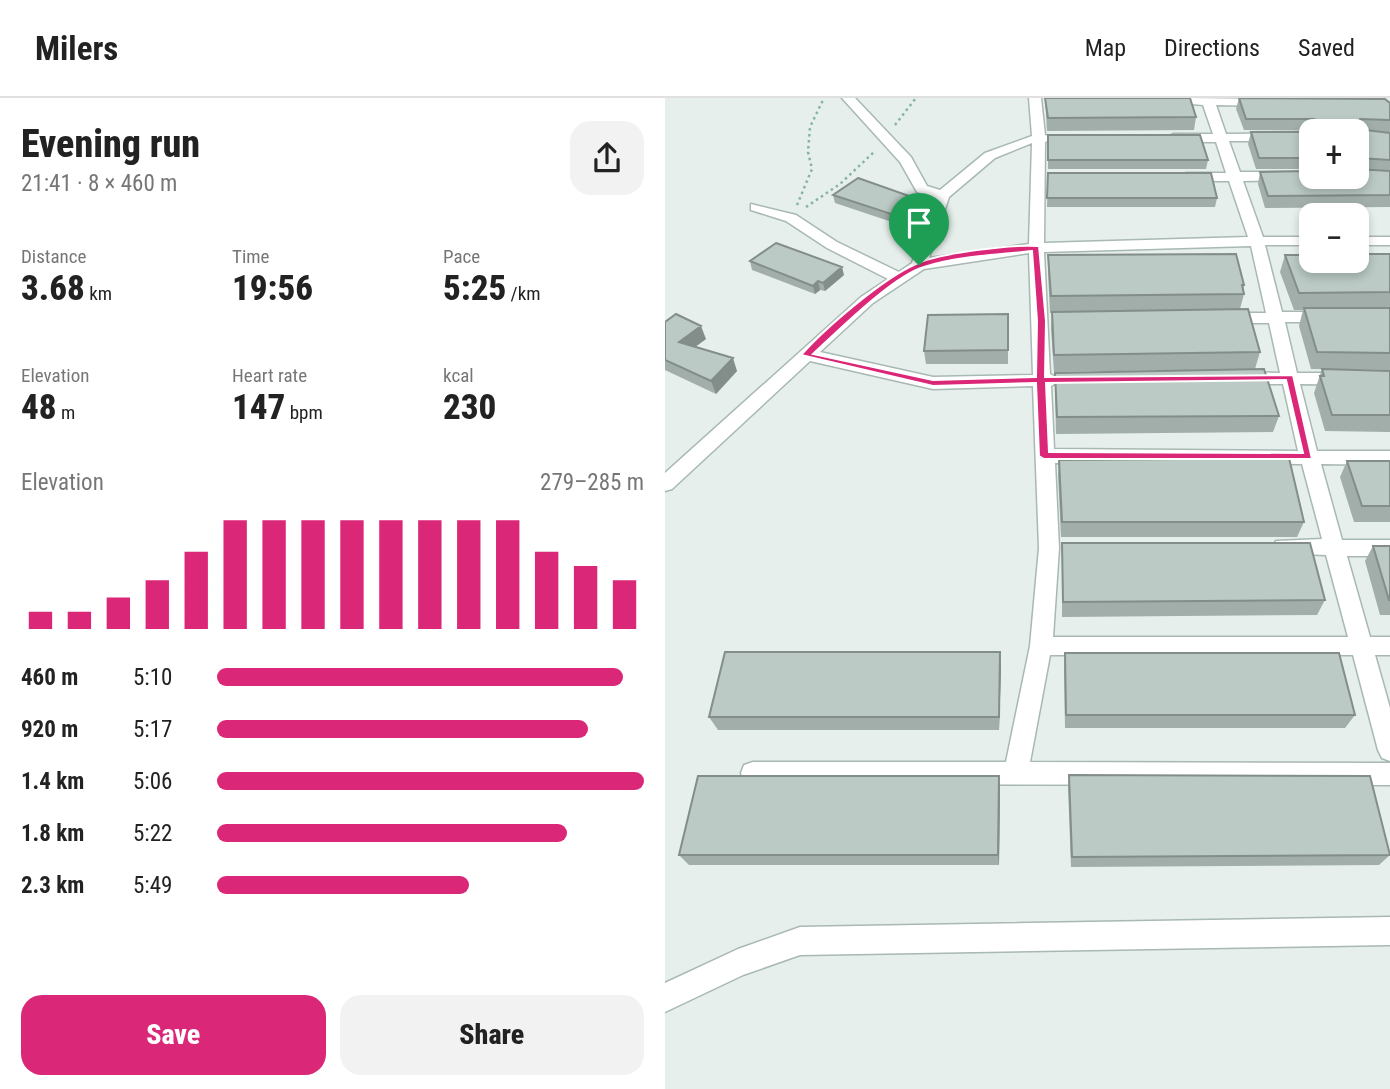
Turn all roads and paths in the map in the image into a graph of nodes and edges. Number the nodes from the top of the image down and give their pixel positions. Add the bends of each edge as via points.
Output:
1 (824, 98) edge
2 (848, 98) edge
3 (916, 98) edge
4 (1208, 99) edge
5 (1040, 100) edge
6 (1182, 101) edge
7 (1278, 102) edge
8 (1221, 137) junction
9 (1299, 137) edge
10 (1039, 138) junction
11 (1065, 138) edge
12 (1156, 138) edge
13 (888, 139) junction
14 (1168, 176) edge
15 (1299, 176) edge
16 (1233, 177) junction
17 (942, 196) junction
18 (756, 208) dead end
19 (791, 218) junction
20 (1257, 241) junction
21 (1299, 241) edge
22 (1369, 241) edge
23 (1390, 241) edge
24 (1036, 248) junction
25 (919, 265) junction
26 (899, 278) junction
27 (1273, 317) junction
28 (1351, 317) edge
29 (1205, 318) edge
30 (806, 355) junction
31 (1289, 377) junction
32 (1220, 378) edge
33 (1390, 379) edge
34 (1041, 380) junction
35 (1068, 380) edge
36 (1044, 456) junction
37 (1309, 456) junction
38 (1390, 458) edge
39 (665, 484) edge
40 (1266, 547) edge
41 (1334, 547) junction
42 (1390, 548) edge
43 (1359, 645) junction
44 (1041, 646) junction
45 (1390, 646) edge
46 (1390, 750) edge
47 (753, 774) edge
48 (1016, 774) junction
49 (1390, 774) edge
50 (1390, 931) edge
51 (665, 998) edge

1 - 19 path via 810,127 812,169
2 - 13 street
3 - 13 path
4 - 6 street
4 - 7 street
4 - 8 street
5 - 10 street
8 - 9 street
8 - 12 street
8 - 16 street
10 - 11 street
10 - 17 street via 1007,146 961,174
10 - 24 street via 1043,176
13 - 17 street via 922,190
13 - 19 path via 841,184
14 - 16 street
15 - 16 street
16 - 20 street
17 - 25 street
18 - 19 street
19 - 26 street via 832,245
20 - 21 street
20 - 24 street
20 - 27 street
22 - 23 street
24 - 25 street
24 - 34 street via 1048,321
25 - 26 street
26 - 30 street
27 - 28 street
27 - 29 street
27 - 31 street
30 - 34 street via 933,383
30 - 39 street
31 - 32 street
31 - 33 street
31 - 37 street
34 - 35 street
34 - 36 street
36 - 37 street
36 - 44 street via 1056,548
37 - 38 street
37 - 41 street
40 - 41 street
41 - 42 street
41 - 43 street
43 - 44 street
43 - 45 street
43 - 46 street
44 - 48 street
47 - 48 street
48 - 49 street
50 - 51 street via 800,941

